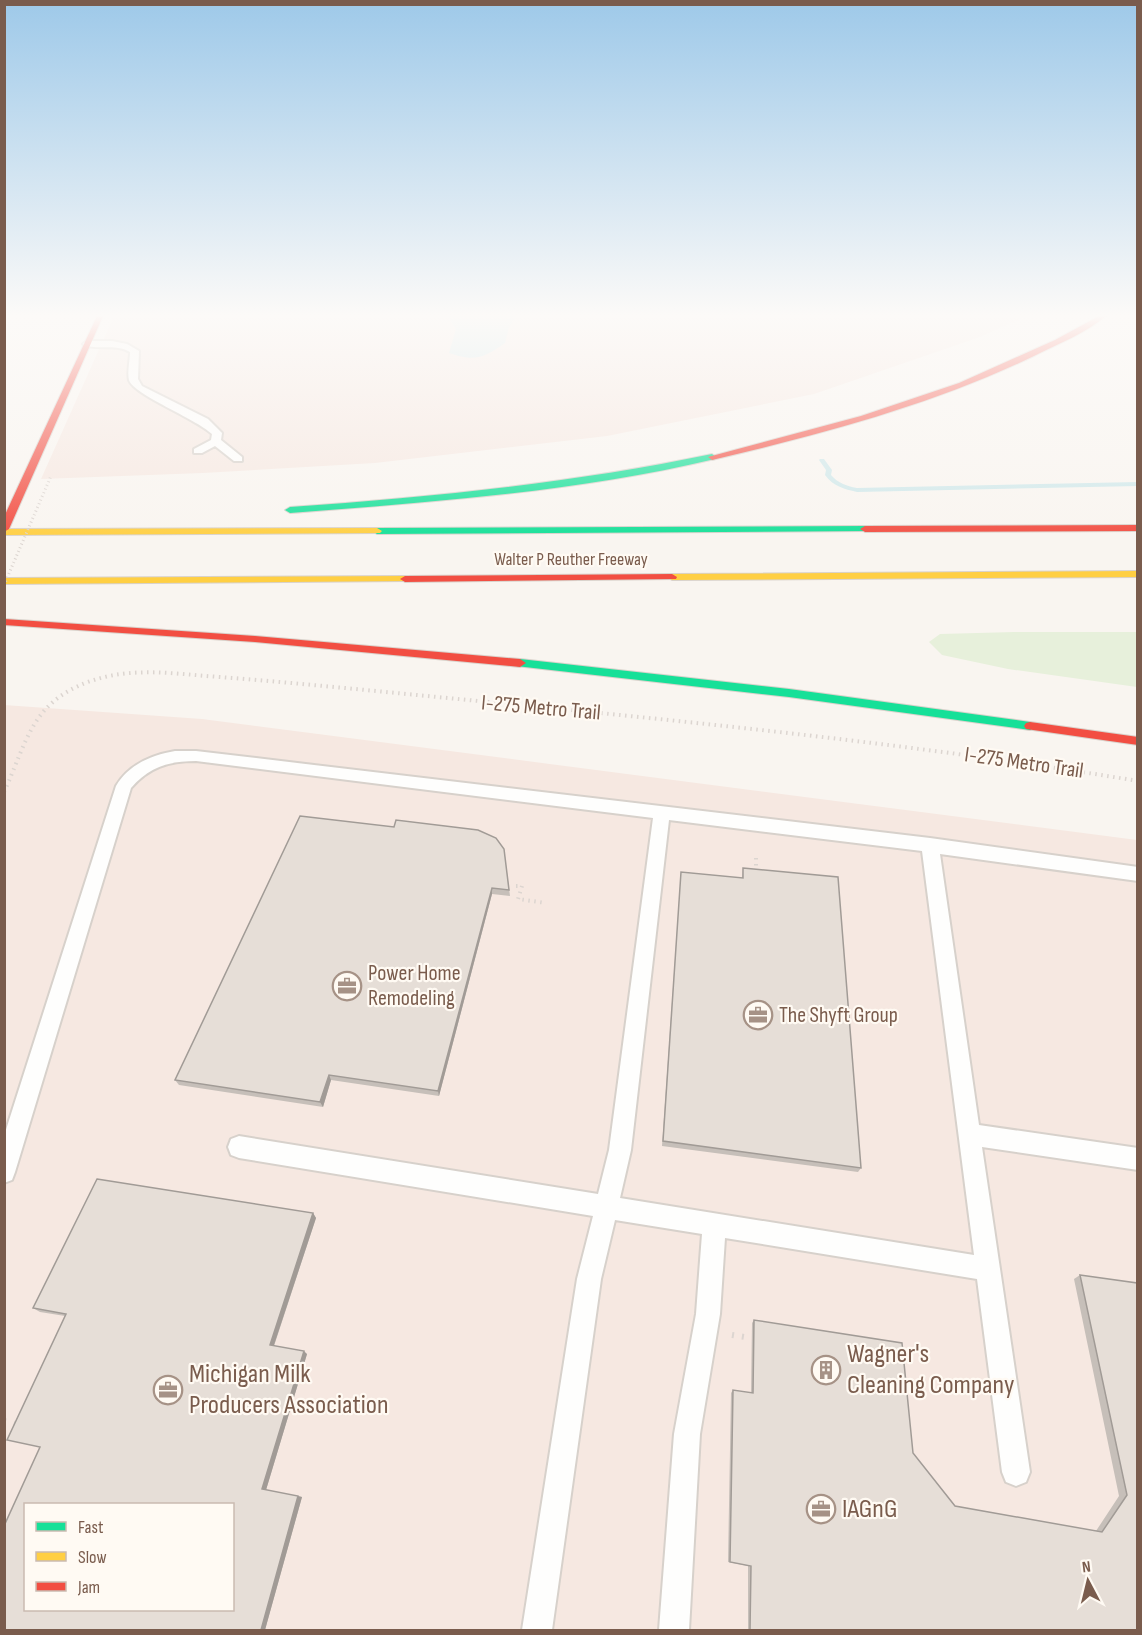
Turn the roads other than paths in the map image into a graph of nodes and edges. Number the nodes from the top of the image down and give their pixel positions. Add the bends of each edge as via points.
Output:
1 (65, 392) edge
2 (147, 392) edge
3 (946, 392) edge
4 (216, 441) junction
5 (198, 451) dead end
6 (238, 459) dead end
7 (272, 511) dead end
8 (168, 518) dead end
9 (1137, 528) edge
10 (4, 530) edge
11 (1137, 574) edge
12 (4, 580) edge
13 (4, 622) edge
14 (1137, 741) edge
15 (662, 813) junction
16 (930, 845) junction
17 (1137, 874) edge
18 (969, 1134) junction
19 (238, 1147) dead end
20 (1137, 1159) edge
21 (4, 1172) edge
22 (607, 1207) junction
23 (714, 1225) junction
24 (988, 1269) junction
25 (1016, 1472) dead end
26 (537, 1630) edge
27 (674, 1630) edge

1 - 10 main road
2 - 4 lane via 204,421 217,433
3 - 7 main road via 898,409 717,456 608,477 477,495
4 - 5 lane
4 - 6 lane
8 - 10 main road
9 - 10 main road
11 - 12 main road, Walter P Reuther Freeway
13 - 14 main road via 410,652 651,676 913,708
15 - 16 lane
15 - 21 lane via 196,756 170,757 148,764 124,786
15 - 22 lane via 620,1150
16 - 17 lane
16 - 18 lane
18 - 20 lane
18 - 24 lane
19 - 22 lane
22 - 23 lane
22 - 26 lane via 590,1279
23 - 24 lane
23 - 27 lane via 708,1314 687,1434
24 - 25 lane

